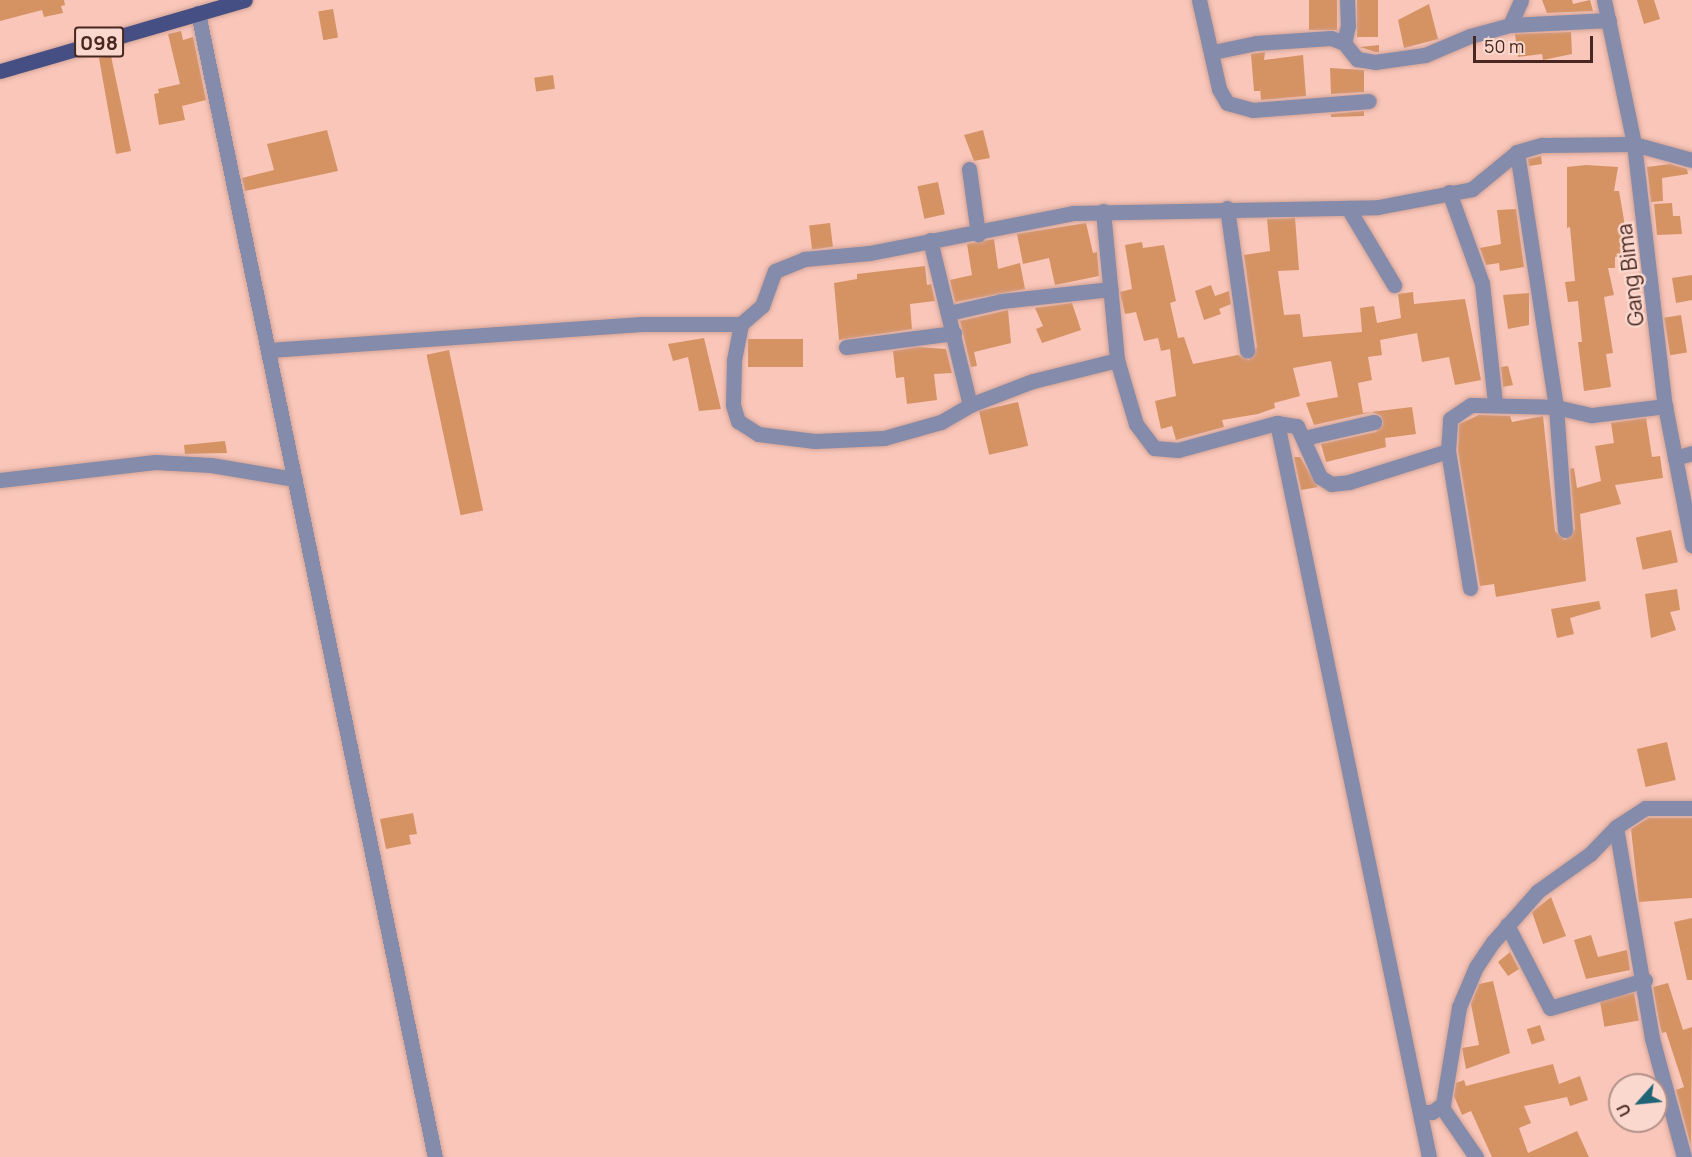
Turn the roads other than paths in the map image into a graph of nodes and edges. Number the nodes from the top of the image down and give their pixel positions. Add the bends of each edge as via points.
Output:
1 (244, 0) edge
2 (1200, 0) edge
3 (1347, 0) edge
4 (1521, 0) edge
5 (1604, 0) edge
6 (196, 7) edge
7 (1609, 20) junction
8 (1510, 25) junction
9 (1344, 43) junction
10 (1213, 52) junction
11 (0, 71) edge
12 (1369, 101) dead end
13 (1634, 144) junction
14 (1517, 152) junction
15 (1692, 160) edge
16 (969, 169) dead end
17 (1449, 192) junction
18 (1227, 208) junction
19 (1348, 208) junction
20 (1103, 211) junction
21 (978, 234) junction
22 (930, 240) junction
23 (1394, 285) dead end
24 (1110, 289) junction
25 (949, 313) junction
26 (741, 324) junction
27 (954, 333) junction
28 (846, 347) dead end
29 (269, 350) junction
30 (1247, 351) dead end
31 (1117, 360) junction
32 (1495, 403) junction
33 (970, 405) junction
34 (1665, 406) junction
35 (1556, 407) junction
36 (1374, 422) dead end
37 (1277, 423) junction
38 (1305, 438) junction
39 (1448, 451) junction
40 (1692, 453) edge
41 (1675, 458) junction
42 (295, 479) junction
43 (0, 480) edge
44 (1565, 530) dead end
45 (1692, 545) edge
46 (1470, 588) dead end
47 (1692, 808) edge
48 (1616, 827) junction
49 (1507, 925) junction
50 (1645, 980) junction
51 (1441, 1106) junction
52 (1420, 1113) junction
53 (435, 1157) edge
54 (1429, 1157) edge
55 (1476, 1157) edge
56 (1684, 1157) edge

1 - 6 main road, 098
2 - 10 street
3 - 9 street
4 - 8 street
5 - 7 street, Gang Bima
6 - 11 main road, 098
6 - 29 street
7 - 8 street
7 - 13 street, Gang Bima
8 - 9 street via 1425,55 1376,62 1357,59
9 - 10 street via 1331,38 1256,43
10 - 12 street via 1219,89 1232,105 1253,110
13 - 14 street via 1542,146
13 - 15 street
13 - 34 street, Gang Bima
14 - 17 street via 1485,182 1472,189
14 - 35 street
16 - 21 street
17 - 19 street via 1378,207
17 - 32 street via 1482,283
18 - 19 street
18 - 20 street
18 - 30 street
19 - 23 street
20 - 21 street via 1072,213
20 - 24 street
21 - 22 street
22 - 25 street
22 - 26 street via 870,254 804,259 780,267 762,306
24 - 25 street via 1002,301
24 - 31 street
25 - 27 street
26 - 29 street via 640,324
26 - 33 street via 734,361 733,405 738,421 752,432 815,441 884,438 941,422
27 - 28 street
27 - 33 street
29 - 42 street
31 - 33 street via 1033,381
31 - 37 street via 1136,424 1154,448 1178,450
32 - 35 street
32 - 39 street via 1471,405 1456,412 1447,429
34 - 35 street via 1592,415
34 - 41 street, Gang Bima
35 - 44 street
36 - 38 street
37 - 38 street via 1296,425
37 - 52 street
38 - 39 street via 1320,477 1331,483
39 - 46 street
40 - 41 street
41 - 45 street, Gang Bima
42 - 43 street via 211,465 155,462
42 - 53 street
47 - 48 street via 1645,808
48 - 49 street via 1590,854 1538,891
48 - 50 street
49 - 50 street via 1550,1008
49 - 51 street via 1466,985
50 - 56 street via 1653,1038
51 - 52 street
51 - 55 street
52 - 54 street

